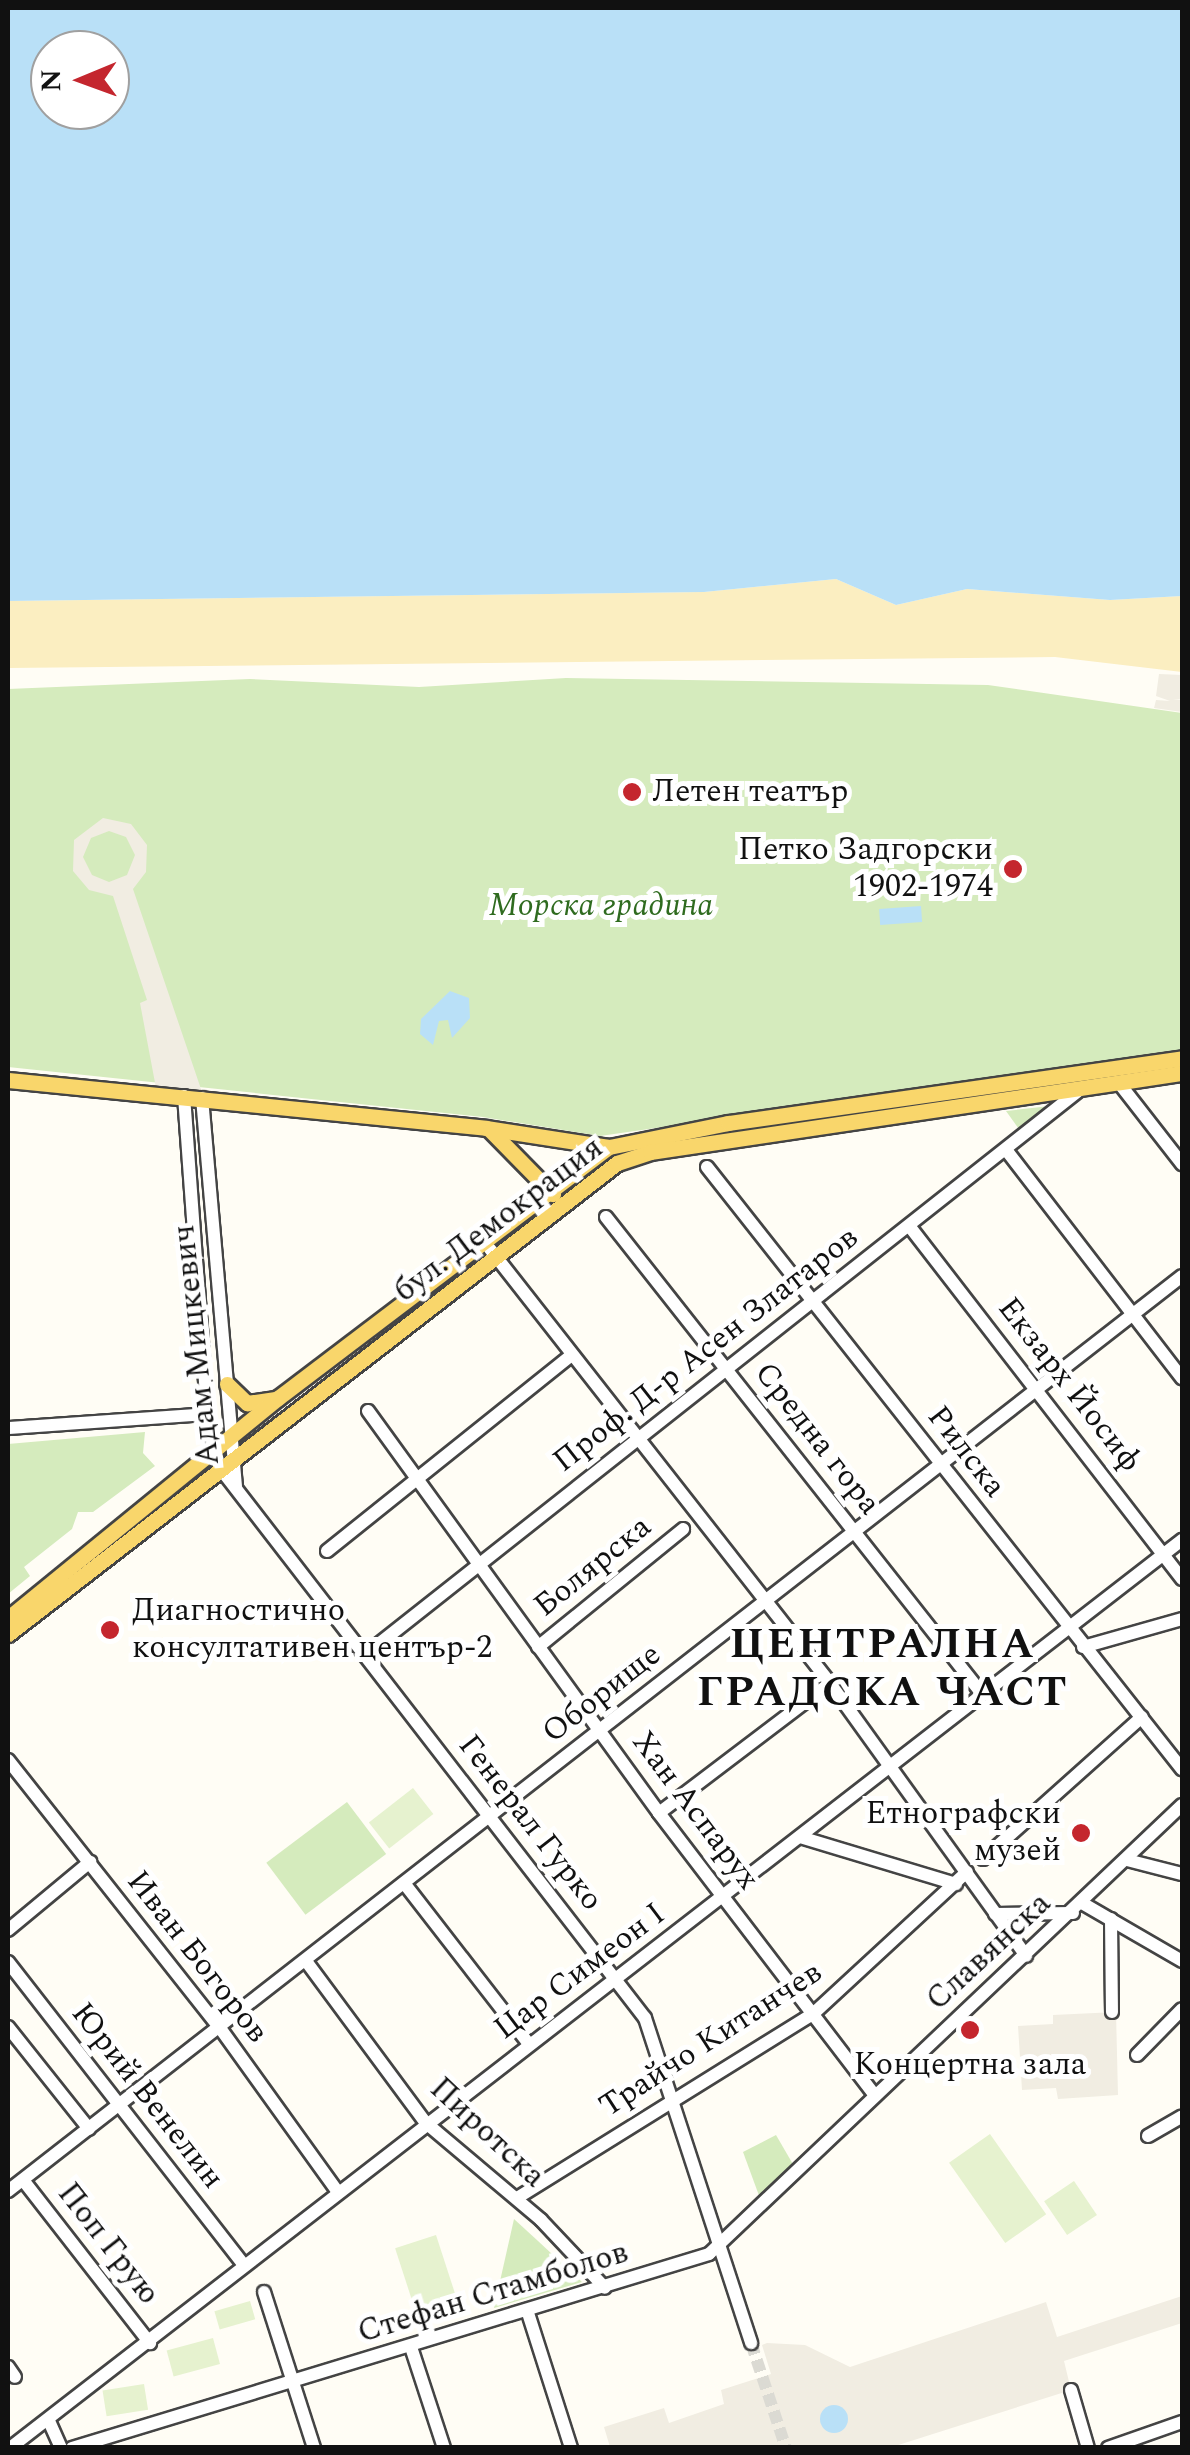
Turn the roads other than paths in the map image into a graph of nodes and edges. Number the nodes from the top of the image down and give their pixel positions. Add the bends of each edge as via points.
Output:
1 (1182, 1058) edge
2 (1182, 1073) edge
3 (8, 1080) edge
4 (1119, 1083) junction
5 (1081, 1090) junction
6 (184, 1096) junction
7 (202, 1098) junction
8 (486, 1128) junction
9 (609, 1147) junction
10 (1007, 1151) junction
11 (1182, 1164) edge
12 (707, 1167) dead end
13 (546, 1192) junction
14 (571, 1197) junction
15 (606, 1217) dead end
16 (910, 1226) junction
17 (483, 1239) junction
18 (494, 1254) junction
19 (1182, 1276) edge
20 (814, 1302) junction
21 (1134, 1312) junction
22 (572, 1355) junction
23 (727, 1369) junction
24 (1182, 1378) edge
25 (227, 1384) junction
26 (1039, 1388) junction
27 (278, 1398) junction
28 (368, 1412) dead end
29 (208, 1414) junction
30 (8, 1428) edge
31 (233, 1436) junction
32 (636, 1437) junction
33 (214, 1450) junction
34 (236, 1456) junction
35 (942, 1464) junction
36 (220, 1468) junction
37 (417, 1482) junction
38 (236, 1487) junction
39 (683, 1529) dead end
40 (856, 1534) junction
41 (1182, 1540) edge
42 (327, 1552) dead end
43 (1164, 1554) junction
44 (477, 1564) junction
45 (1182, 1579) edge
46 (767, 1602) junction
47 (8, 1618) edge
48 (1182, 1619) edge
49 (1068, 1628) junction
50 (8, 1634) edge
51 (538, 1647) junction
52 (1083, 1647) junction
53 (366, 1654) junction
54 (830, 1683) junction
55 (984, 1695) junction
56 (1142, 1717) junction
57 (599, 1731) junction
58 (8, 1760) edge
59 (891, 1766) junction
60 (1182, 1769) edge
61 (1182, 1805) edge
62 (659, 1814) junction
63 (490, 1816) junction
64 (800, 1837) junction
65 (983, 1859) dead end
66 (1127, 1860) junction
67 (90, 1862) junction
68 (967, 1872) junction
69 (1182, 1874) edge
70 (404, 1882) junction
71 (956, 1884) junction
72 (725, 1896) junction
73 (1078, 1908) junction
74 (995, 1914) junction
75 (1111, 1919) junction
76 (8, 1930) edge
77 (1026, 1956) junction
78 (1182, 1961) edge
79 (8, 1962) edge
80 (306, 1962) junction
81 (616, 1979) junction
82 (1182, 2009) edge
83 (814, 2012) junction
84 (1112, 2012) dead end
85 (8, 2027) edge
86 (220, 2028) junction
87 (528, 2044) junction
88 (1137, 2055) dead end
89 (875, 2096) junction
90 (674, 2100) junction
91 (121, 2103) junction
92 (1182, 2116) edge
93 (426, 2123) junction
94 (88, 2128) junction
95 (1148, 2136) dead end
96 (23, 2180) junction
97 (8, 2191) edge
98 (338, 2192) junction
99 (517, 2198) junction
100 (719, 2245) junction
101 (243, 2264) junction
102 (605, 2288) junction
103 (264, 2292) dead end
104 (528, 2313) junction
105 (150, 2342) junction
106 (751, 2343) tunnel mouth
107 (411, 2347) junction
108 (294, 2383) junction
109 (1071, 2390) dead end
110 (49, 2422) junction
111 (1182, 2422) edge
112 (10, 2448) edge
113 (61, 2448) edge
114 (72, 2448) edge
115 (314, 2448) edge
116 (444, 2448) edge
117 (571, 2448) edge
118 (1088, 2448) edge
119 (1108, 2448) edge

1 - 9 main road, бул. Демокрация via 728,1123
2 - 4 main road, бул. Демокрация
3 - 6 main road
4 - 5 main road, бул. Демокрация
4 - 11 street
5 - 10 street, Проф. Д-р Асен Златаров
5 - 14 main road, бул. Демокрация via 650,1152 618,1163
6 - 7 main road
6 - 29 street, Адам Мицкевич
7 - 8 main road
7 - 25 street, Адам Мицкевич
8 - 9 main road
8 - 13 main road via 520,1156
9 - 13 main road, бул. Демокрация
10 - 16 street, Проф. Д-р Асен Златаров
10 - 21 street
12 - 20 street, Рилска
13 - 14 main road
13 - 17 main road, бул. Демокрация
14 - 18 main road, бул. Демокрация
15 - 23 street, Средна гора
16 - 20 street, Проф. Д-р Асен Златаров
16 - 26 street, Екзарх Йосиф
17 - 18 street
17 - 27 main road, бул. Демокрация
18 - 22 street
18 - 34 main road, бул. Демокрация
19 - 21 street, Оборище
20 - 23 street, Проф. Д-р Асен Златаров
20 - 35 street, Рилска
21 - 24 street
21 - 26 street, Оборище
22 - 32 street
22 - 37 street
23 - 32 street, Проф. Д-р Асен Златаров
23 - 40 street, Средна гора
25 - 27 main road via 247,1403
25 - 31 street, Адам Мицкевич
26 - 35 street, Оборище
26 - 43 street, Екзарх Йосиф
27 - 31 main road, бул. Демокрация
28 - 37 street, Хан Аспарух
29 - 30 street
29 - 33 street, Адам Мицкевич
31 - 33 main road, бул. Демокрация
31 - 34 street, Адам Мицкевич
32 - 44 street, Проф. Д-р Асен Златаров
32 - 46 street
33 - 36 street, Адам Мицкевич
33 - 47 main road, бул. Демокрация
34 - 36 main road, бул. Демокрация
34 - 38 street, Адам Мицкевич
35 - 40 street, Оборище
35 - 49 street, Рилска
36 - 38 street, Адам Мицкевич
36 - 50 main road, бул. Демокрация
37 - 42 street
37 - 44 street, Хан Аспарух
38 - 53 street, Генерал Гурко
39 - 51 street, Болярска
40 - 46 street, Оборище
40 - 55 street, Средна гора
41 - 43 street, Цар Симеон I
43 - 45 street, Екзарх Йосиф
43 - 49 street, Цар Симеон I
44 - 51 street, Хан Аспарух
44 - 53 street, Проф. Д-р Асен Златаров
46 - 54 street
46 - 57 street, Оборище
48 - 52 street
49 - 52 street, Рилска
49 - 55 street, Цар Симеон I
51 - 57 street, Хан Аспарух
52 - 56 street, Рилска
53 - 63 street, Генерал Гурко
54 - 59 street
54 - 62 street
55 - 59 street, Цар Симеон I
56 - 60 street, Рилска
56 - 65 street
57 - 62 street, Хан Аспарух
57 - 63 street, Оборище
58 - 67 street, Иван Богоров
59 - 64 street, Цар Симеон I
59 - 68 street
61 - 66 street, Славянска
62 - 72 street, Хан Аспарух
63 - 70 street, Оборище
63 - 81 street, Генерал Гурко
64 - 71 street
64 - 72 street, Цар Симеон I
66 - 69 street
66 - 73 street, Славянска
67 - 76 street
67 - 86 street, Иван Богоров
68 - 71 street, Трайчо Китанчев
68 - 74 street
70 - 80 street, Оборище
70 - 87 street
71 - 83 street, Трайчо Китанчев
72 - 81 street, Цар Симеон I
72 - 83 street, Хан Аспарух
73 - 74 street
73 - 75 street
73 - 77 street, Славянска
74 - 77 street
75 - 78 street
75 - 84 street
77 - 89 street, Славянска
79 - 91 street, Юрий Венелин
80 - 86 street, Оборище
80 - 93 street, Пиротска
81 - 87 street, Цар Симеон I
81 - 90 street, Генерал Гурко via 645,2018
82 - 88 street
83 - 89 street, Хан Аспарух
83 - 90 street, Трайчо Китанчев
85 - 94 street, Юрий Венелин
86 - 91 street, Оборище
86 - 98 street, Иван Богоров
87 - 93 street, Цар Симеон I
89 - 100 street, Стефан Стамболов
90 - 99 street, Трайчо Китанчев
90 - 100 street, Генерал Гурко
91 - 94 street, Оборище
91 - 101 street, Юрий Венелин
92 - 95 street
93 - 98 street, Цар Симеон I
93 - 99 street, Пиротска
94 - 96 street, Оборище
96 - 97 street, Оборище
96 - 105 street, Поп Грую
98 - 101 street, Цар Симеон I
99 - 102 street, Пиротска
100 - 102 street, Стефан Стамболов
100 - 106 street, Генерал Гурко
101 - 105 street, Цар Симеон I
102 - 104 street, Стефан Стамболов
103 - 108 street
104 - 107 street, Стефан Стамболов
104 - 117 street
105 - 110 street, Цар Симеон I
107 - 108 street, Стефан Стамболов
107 - 116 street
108 - 114 street, Стефан Стамболов
108 - 115 street
109 - 118 street
110 - 112 street, Цар Симеон I
110 - 113 street
111 - 119 street

